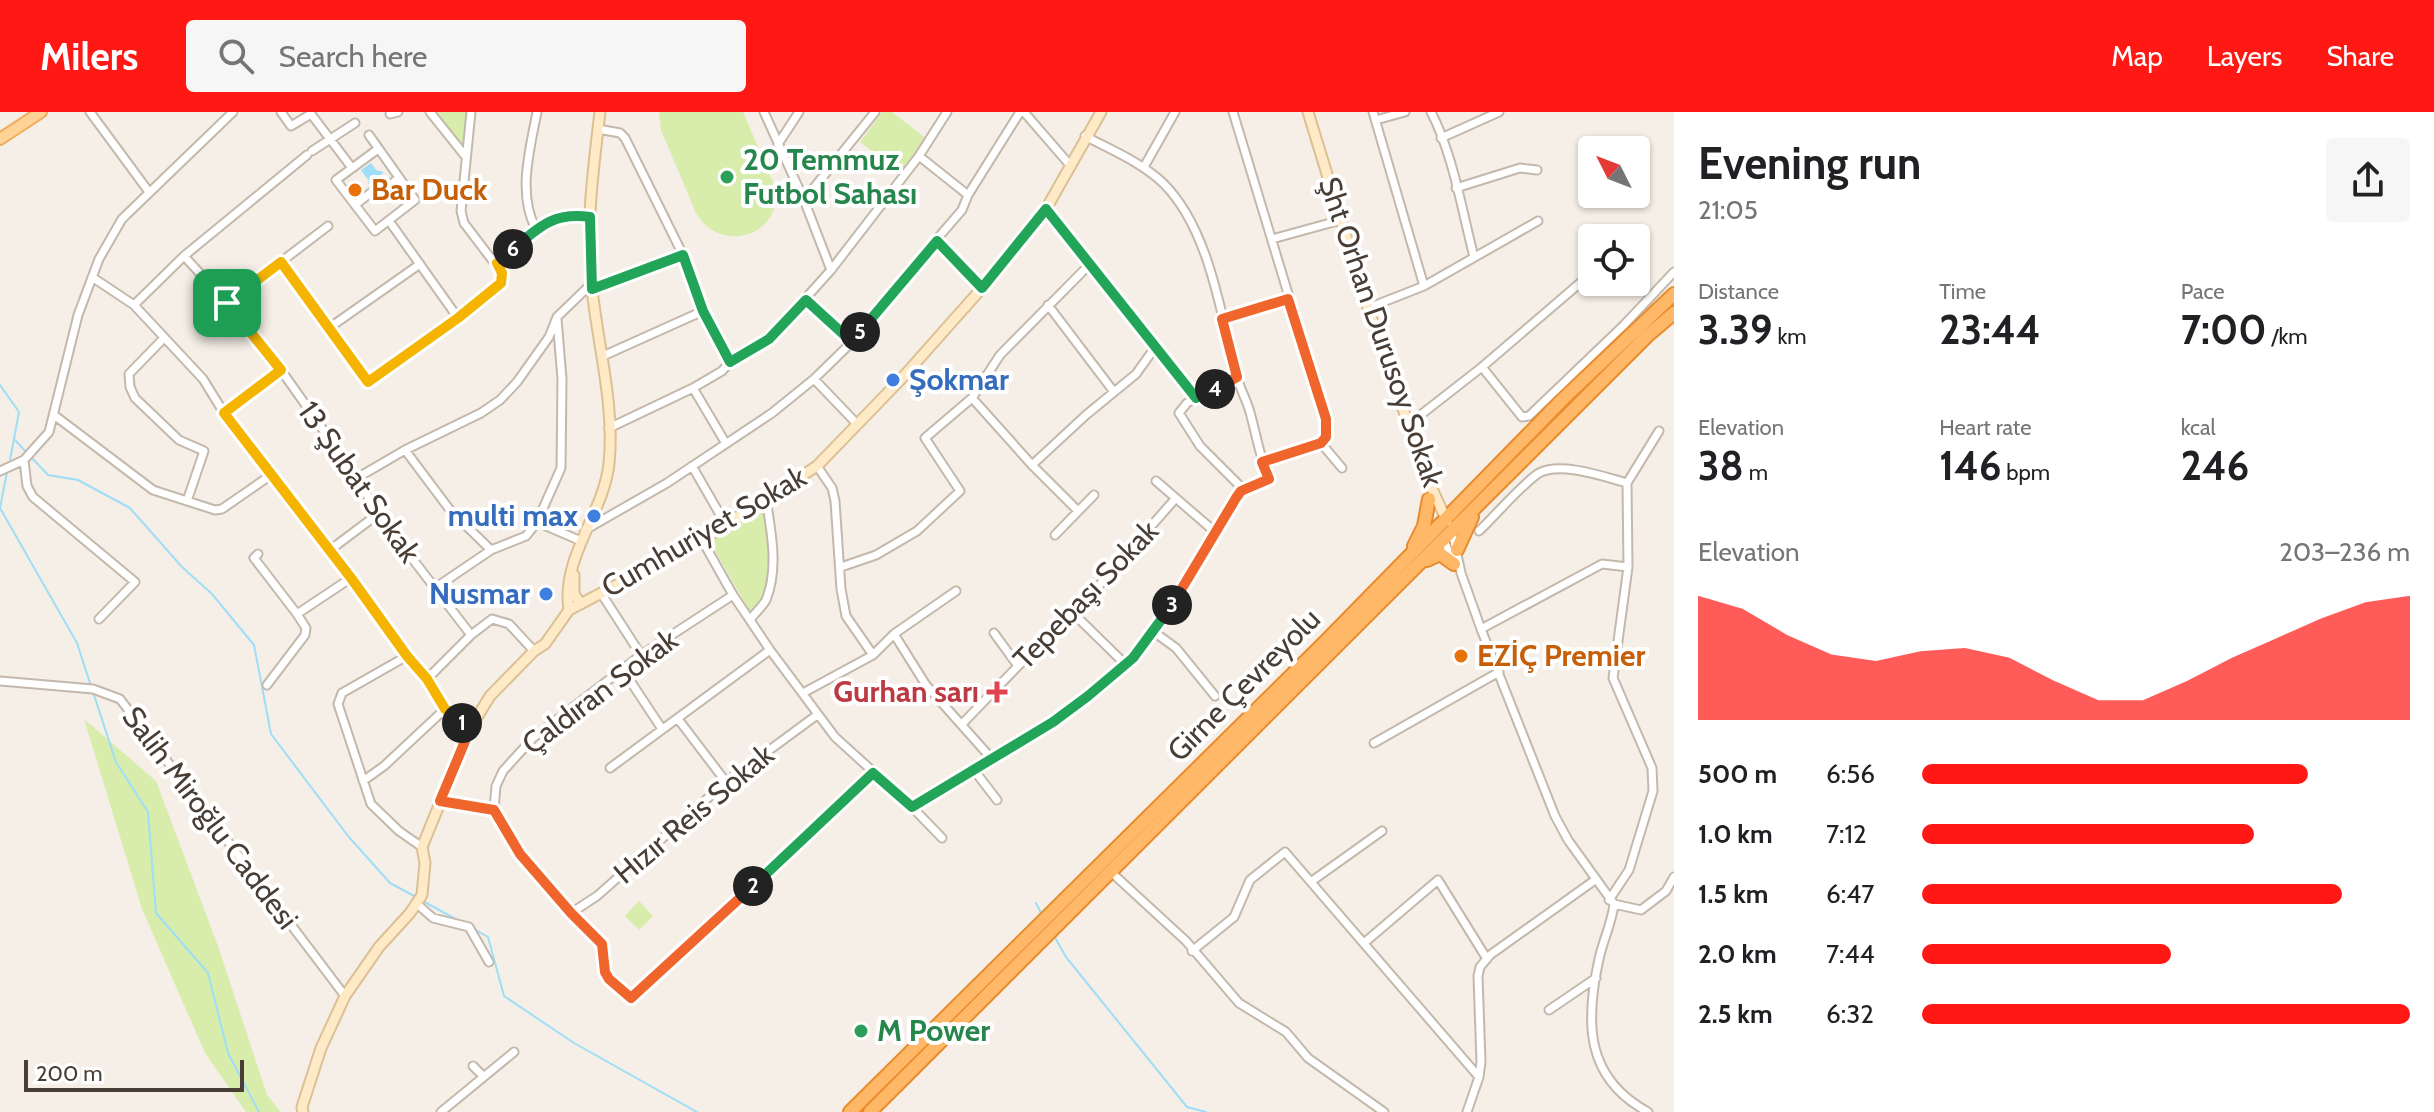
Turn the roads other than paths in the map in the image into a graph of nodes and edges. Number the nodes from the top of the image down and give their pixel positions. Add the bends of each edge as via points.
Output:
1 (41, 112) edge
2 (90, 112) edge
3 (233, 112) edge
4 (281, 112) edge
5 (430, 112) edge
6 (471, 112) edge
7 (537, 112) edge
8 (600, 112) edge
9 (764, 112) edge
10 (799, 112) edge
11 (875, 112) edge
12 (947, 112) edge
13 (1022, 112) edge
14 (1101, 112) edge
15 (1175, 112) edge
16 (1233, 112) edge
17 (1308, 112) edge
18 (1405, 112) edge
19 (1431, 112) edge
20 (1499, 112) edge
21 (312, 113) edge
22 (1374, 116) edge
23 (355, 123) dead end
24 (598, 129) junction
25 (369, 135) dead end
26 (1085, 136) junction
27 (329, 138) junction
28 (1441, 138) junction
29 (0, 139) edge
30 (778, 144) junction
31 (378, 149) junction
32 (919, 156) junction
33 (467, 158) junction
34 (1069, 164) junction
35 (1144, 167) junction
36 (352, 168) junction
37 (1537, 170) dead end
38 (399, 178) junction
39 (1456, 188) junction
40 (149, 192) junction
41 (968, 195) junction
42 (804, 200) junction
43 (355, 205) junction
44 (1046, 209) junction
45 (590, 217) junction
46 (1341, 220) junction
47 (1538, 221) dead end
48 (392, 225) dead end
49 (328, 226) dead end
50 (536, 229) junction
51 (1272, 239) junction
52 (937, 241) junction
53 (683, 255) junction
54 (184, 256) junction
55 (1474, 257) junction
56 (281, 262) junction
57 (497, 263) junction
58 (420, 264) junction
59 (1090, 264) junction
60 (831, 270) junction
61 (1674, 272) edge
62 (92, 277) junction
63 (1578, 285) edge
64 (1424, 286) junction
65 (982, 288) junction
66 (592, 289) junction
67 (1674, 294) edge
68 (1288, 299) junction
69 (806, 300) junction
70 (227, 303) junction
71 (134, 305) junction
72 (1048, 305) junction
73 (1368, 308) junction
74 (703, 311) junction
75 (1674, 313) edge
76 (557, 317) junction
77 (458, 318) junction
78 (1222, 319) junction
79 (329, 328) junction
80 (164, 338) junction
81 (852, 342) junction
82 (1156, 346) junction
83 (603, 356) junction
84 (730, 362) junction
85 (1482, 367) junction
86 (281, 370) junction
87 (1237, 377) junction
88 (814, 379) junction
89 (693, 388) junction
90 (1114, 392) junction
91 (972, 398) junction
92 (1196, 398) junction
93 (224, 413) junction
94 (54, 415) junction
95 (1409, 424) junction
96 (858, 425) junction
97 (609, 428) junction
98 (1659, 431) dead end
99 (725, 442) junction
100 (1321, 443) junction
101 (405, 450) junction
102 (24, 460) junction
103 (1262, 462) junction
104 (1032, 465) junction
105 (692, 466) junction
106 (817, 466) junction
107 (1342, 468) dead end
108 (0, 471) edge
109 (271, 475) junction
110 (357, 478) junction
111 (1427, 478) junction
112 (1156, 481) dead end
113 (1627, 483) junction
114 (1244, 490) junction
115 (1094, 495) dead end
116 (766, 499) junction
117 (1175, 499) junction
118 (1429, 499) junction
119 (187, 501) junction
120 (1479, 504) junction
121 (595, 506) junction
122 (1078, 511) junction
123 (619, 512) junction
124 (378, 514) junction
125 (537, 522) junction
126 (1442, 522) junction
127 (726, 525) junction
128 (1214, 531) junction
129 (1479, 531) dead end
130 (1055, 535) dead end
131 (583, 536) junction
132 (1448, 536) junction
133 (702, 540) junction
134 (330, 550) junction
135 (491, 550) junction
136 (1457, 550) junction
137 (258, 554) dead end
138 (1413, 561) junction
139 (574, 563) junction
140 (841, 567) junction
141 (1628, 567) junction
142 (1458, 569) junction
143 (351, 578) junction
144 (435, 588) junction
145 (956, 591) dead end
146 (601, 593) junction
147 (733, 595) junction
148 (581, 604) junction
149 (569, 610) junction
150 (297, 614) junction
151 (1074, 614) junction
152 (99, 619) dead end
153 (750, 620) junction
154 (1481, 629) junction
155 (1154, 632) junction
156 (994, 633) dead end
157 (894, 634) junction
158 (471, 635) junction
159 (770, 650) junction
160 (534, 651) junction
161 (641, 655) junction
162 (873, 655) junction
163 (407, 656) junction
164 (1126, 665) junction
165 (1018, 666) junction
166 (623, 670) junction
167 (1499, 672) junction
168 (427, 679) junction
169 (0, 681) edge
170 (267, 685) dead end
171 (803, 693) junction
172 (1215, 696) dead end
173 (445, 709) junction
174 (817, 715) junction
175 (678, 719) junction
176 (962, 724) junction
177 (471, 727) junction
178 (662, 729) junction
179 (1374, 743) dead end
180 (991, 758) junction
181 (610, 768) dead end
182 (974, 770) junction
183 (873, 773) junction
184 (363, 781) junction
185 (726, 782) junction
186 (997, 800) dead end
187 (440, 801) junction
188 (912, 807) junction
189 (494, 810) junction
190 (1382, 831) dead end
191 (942, 838) dead end
192 (422, 847) junction
193 (1111, 872) junction
194 (1674, 877) edge
195 (1595, 880) junction
196 (1312, 881) junction
197 (1611, 902) junction
198 (416, 903) junction
199 (1061, 912) junction
200 (571, 913) junction
201 (1037, 936) junction
202 (1364, 943) junction
203 (1192, 951) junction
204 (1487, 959) junction
205 (489, 962) dead end
206 (1596, 978) junction
207 (345, 996) junction
208 (1549, 1010) dead end
209 (514, 1052) dead end
210 (473, 1066) dead end
211 (483, 1076) junction
212 (1479, 1077) junction
213 (302, 1110) edge
214 (441, 1112) edge
215 (850, 1112) edge
216 (870, 1112) edge
217 (1384, 1112) edge
218 (1467, 1112) edge
219 (1648, 1112) edge

1 - 29 main road
2 - 40 street
3 - 40 street
4 - 21 street via 291,126
5 - 33 street
6 - 33 street
7 - 50 street via 525,194
8 - 24 street
9 - 30 street
10 - 30 street
11 - 42 street
12 - 32 street
13 - 34 street
13 - 41 street
14 - 26 street, Cumhuriyet Sokak
15 - 35 street
16 - 51 street
17 - 46 street, Şht Orhan Durusoy Sokak
18 - 22 street
19 - 28 street
20 - 28 street
21 - 27 street
22 - 64 street
23 - 27 street
24 - 45 street
24 - 53 street via 625,138
25 - 31 street
26 - 34 street, Cumhuriyet Sokak
26 - 35 street
27 - 36 street
27 - 54 street
28 - 39 street
30 - 42 street
31 - 36 street
31 - 38 street
32 - 41 street
32 - 60 street
33 - 57 street via 464,223
34 - 44 street, Cumhuriyet Sokak
35 - 78 street via 1163,183 1191,222
36 - 43 street via 336,180
37 - 39 street via 1520,168
38 - 43 street
38 - 43 street via 415,200 375,231
39 - 55 street
40 - 62 street via 122,219
41 - 52 street
42 - 60 street
44 - 59 street
44 - 65 street, Cumhuriyet Sokak
45 - 50 street via 570,214
45 - 66 street
46 - 51 street
46 - 73 street, Şht Orhan Durusoy Sokak
47 - 55 street
48 - 58 street
49 - 56 street
50 - 57 street
51 - 68 street
52 - 65 street
52 - 81 street
53 - 66 street
53 - 74 street
54 - 70 street, 13 Şubat Sokak
54 - 71 street
55 - 64 street
56 - 70 street
56 - 79 street
57 - 77 street via 501,283
58 - 77 street
58 - 79 street
59 - 72 street
59 - 82 street
60 - 69 street
61 - 85 street via 1529,416 1522,417
62 - 71 street
62 - 94 street via 68,348
63 - 85 street
64 - 73 street
65 - 96 street, Cumhuriyet Sokak
66 - 76 street
66 - 83 street
67 - 126 highway, Girne Çevreyolu
68 - 78 street
68 - 100 street via 1326,419
69 - 81 street
69 - 84 street via 769,339
70 - 86 street, 13 Şubat Sokak
71 - 80 street
72 - 90 street
72 - 91 street via 1000,355
73 - 95 street, Şht Orhan Durusoy Sokak
74 - 83 street
74 - 84 street
75 - 120 highway, Girne Çevreyolu
76 - 101 street via 549,337 500,400
76 - 125 street via 561,468
77 - 79 street via 368,382
78 - 87 street
80 - 93 street via 203,379
80 - 119 street via 129,374 130,387 179,440 204,451
81 - 88 street
82 - 90 street via 1136,374
82 - 92 street
83 - 97 street
84 - 89 street
85 - 95 street
86 - 93 street
86 - 110 street, 13 Şubat Sokak
87 - 92 street
87 - 103 street
88 - 96 street
88 - 99 street
89 - 97 street
89 - 99 street
90 - 104 street
91 - 104 street
91 - 140 street via 925,438 960,491 917,531 876,555
92 - 114 street via 1179,413 1200,446
93 - 109 street
94 - 102 street via 49,432
94 - 119 street via 153,490
95 - 111 street, Şht Orhan Durusoy Sokak
96 - 106 street, Cumhuriyet Sokak
97 - 121 street via 609,464
98 - 113 street
99 - 105 street
100 - 103 street
100 - 107 street
101 - 110 street
101 - 135 street via 450,510
102 - 108 street
102 - 152 street via 33,497 135,582
103 - 114 street via 1269,479
104 - 122 street
105 - 123 street
105 - 127 street
106 - 116 street, Cumhuriyet Sokak
106 - 140 street via 832,488
109 - 119 street via 222,509
109 - 134 street
110 - 124 street, 13 Şubat Sokak
111 - 118 street
111 - 126 street, Şht Orhan Durusoy Sokak
112 - 117 street
113 - 129 street via 1594,473 1539,473
113 - 141 street
114 - 128 street
115 - 122 street
116 - 127 street, Cumhuriyet Sokak
116 - 153 street via 772,578 765,602
117 - 128 street
117 - 151 street, Tepebaşı Sokak
118 - 126 street
118 - 138 highway
120 - 132 highway, Girne Çevreyolu
120 - 136 highway
121 - 123 street
121 - 131 street
122 - 130 street
123 - 131 street
124 - 134 street
124 - 144 street, 13 Şubat Sokak
125 - 131 street
125 - 135 street via 526,536
126 - 132 street, Şht Orhan Durusoy Sokak
126 - 138 highway, Girne Çevreyolu
127 - 133 street, Cumhuriyet Sokak
128 - 155 street
131 - 139 street
132 - 136 street, Şht Orhan Durusoy Sokak
132 - 138 highway, Girne Çevreyolu
132 - 142 street
133 - 146 street, Cumhuriyet Sokak
133 - 147 street
134 - 143 street
135 - 144 street
136 - 142 street, Şht Orhan Durusoy Sokak
137 - 150 street via 254,558
138 - 142 highway via 1440,554
138 - 193 highway, Girne Çevreyolu
138 - 199 highway, Girne Çevreyolu
139 - 148 street via 574,594
139 - 149 street via 566,589
140 - 162 street via 846,616
141 - 154 street via 1602,564
141 - 197 street via 1613,678 1652,768 1653,791 1629,870
142 - 154 street
143 - 150 street
143 - 163 street
144 - 158 street, 13 Şubat Sokak
145 - 157 street
146 - 148 street, Cumhuriyet Sokak
146 - 161 street
147 - 153 street
147 - 161 street, Çaldıran Sokak
148 - 149 street, Cumhuriyet Sokak
149 - 160 street
150 - 170 street via 305,635
151 - 164 street
151 - 165 street, Tepebaşı Sokak
153 - 159 street
154 - 167 street
155 - 164 street
155 - 172 street via 1176,648
156 - 165 street
157 - 162 street
157 - 176 street via 926,685
158 - 160 street via 492,619 499,620
158 - 168 street
159 - 171 street
159 - 175 street
160 - 177 street via 479,709
161 - 166 street, Çaldıran Sokak
162 - 171 street
163 - 168 street
163 - 184 street via 342,693 338,704
164 - 180 street via 1053,722
165 - 176 street, Tepebaşı Sokak
166 - 178 street
166 - 189 street, Çaldıran Sokak via 520,750 496,786
167 - 179 street
167 - 195 street via 1555,816
168 - 173 street
169 - 207 street, Salih Miroğlu Caddesi via 93,689 120,699
171 - 174 street
173 - 177 street
173 - 184 street
174 - 183 street
174 - 185 street, Hızır Reis Sokak
175 - 178 street
175 - 185 street
176 - 180 street
177 - 187 street
178 - 181 street
180 - 182 street
182 - 186 street
182 - 188 street
183 - 188 street
183 - 200 street via 631,998 605,972 602,944
184 - 192 street via 371,804
185 - 200 street, Hızır Reis Sokak
187 - 189 street
187 - 192 street
188 - 191 street
189 - 200 street via 520,854
190 - 196 street
192 - 198 street via 424,883
193 - 199 highway, Girne Çevreyolu
193 - 203 street
194 - 197 street via 1666,891 1641,910
195 - 197 street
195 - 204 street
196 - 202 street
196 - 203 street via 1285,852 1250,880 1234,917
197 - 206 street
198 - 205 street via 433,918 469,927
198 - 207 street
199 - 201 highway, Girne Çevreyolu
201 - 215 highway, Girne Çevreyolu
201 - 216 highway, Girne Çevreyolu
202 - 204 street via 1438,880
202 - 212 street
203 - 217 street via 1239,1003 1286,1032 1308,1058
204 - 212 street via 1478,976
206 - 208 street
206 - 219 street via 1592,1028 1601,1070 1614,1088
207 - 213 street via 321,1048
209 - 211 street
210 - 211 street
211 - 214 street
212 - 218 street

